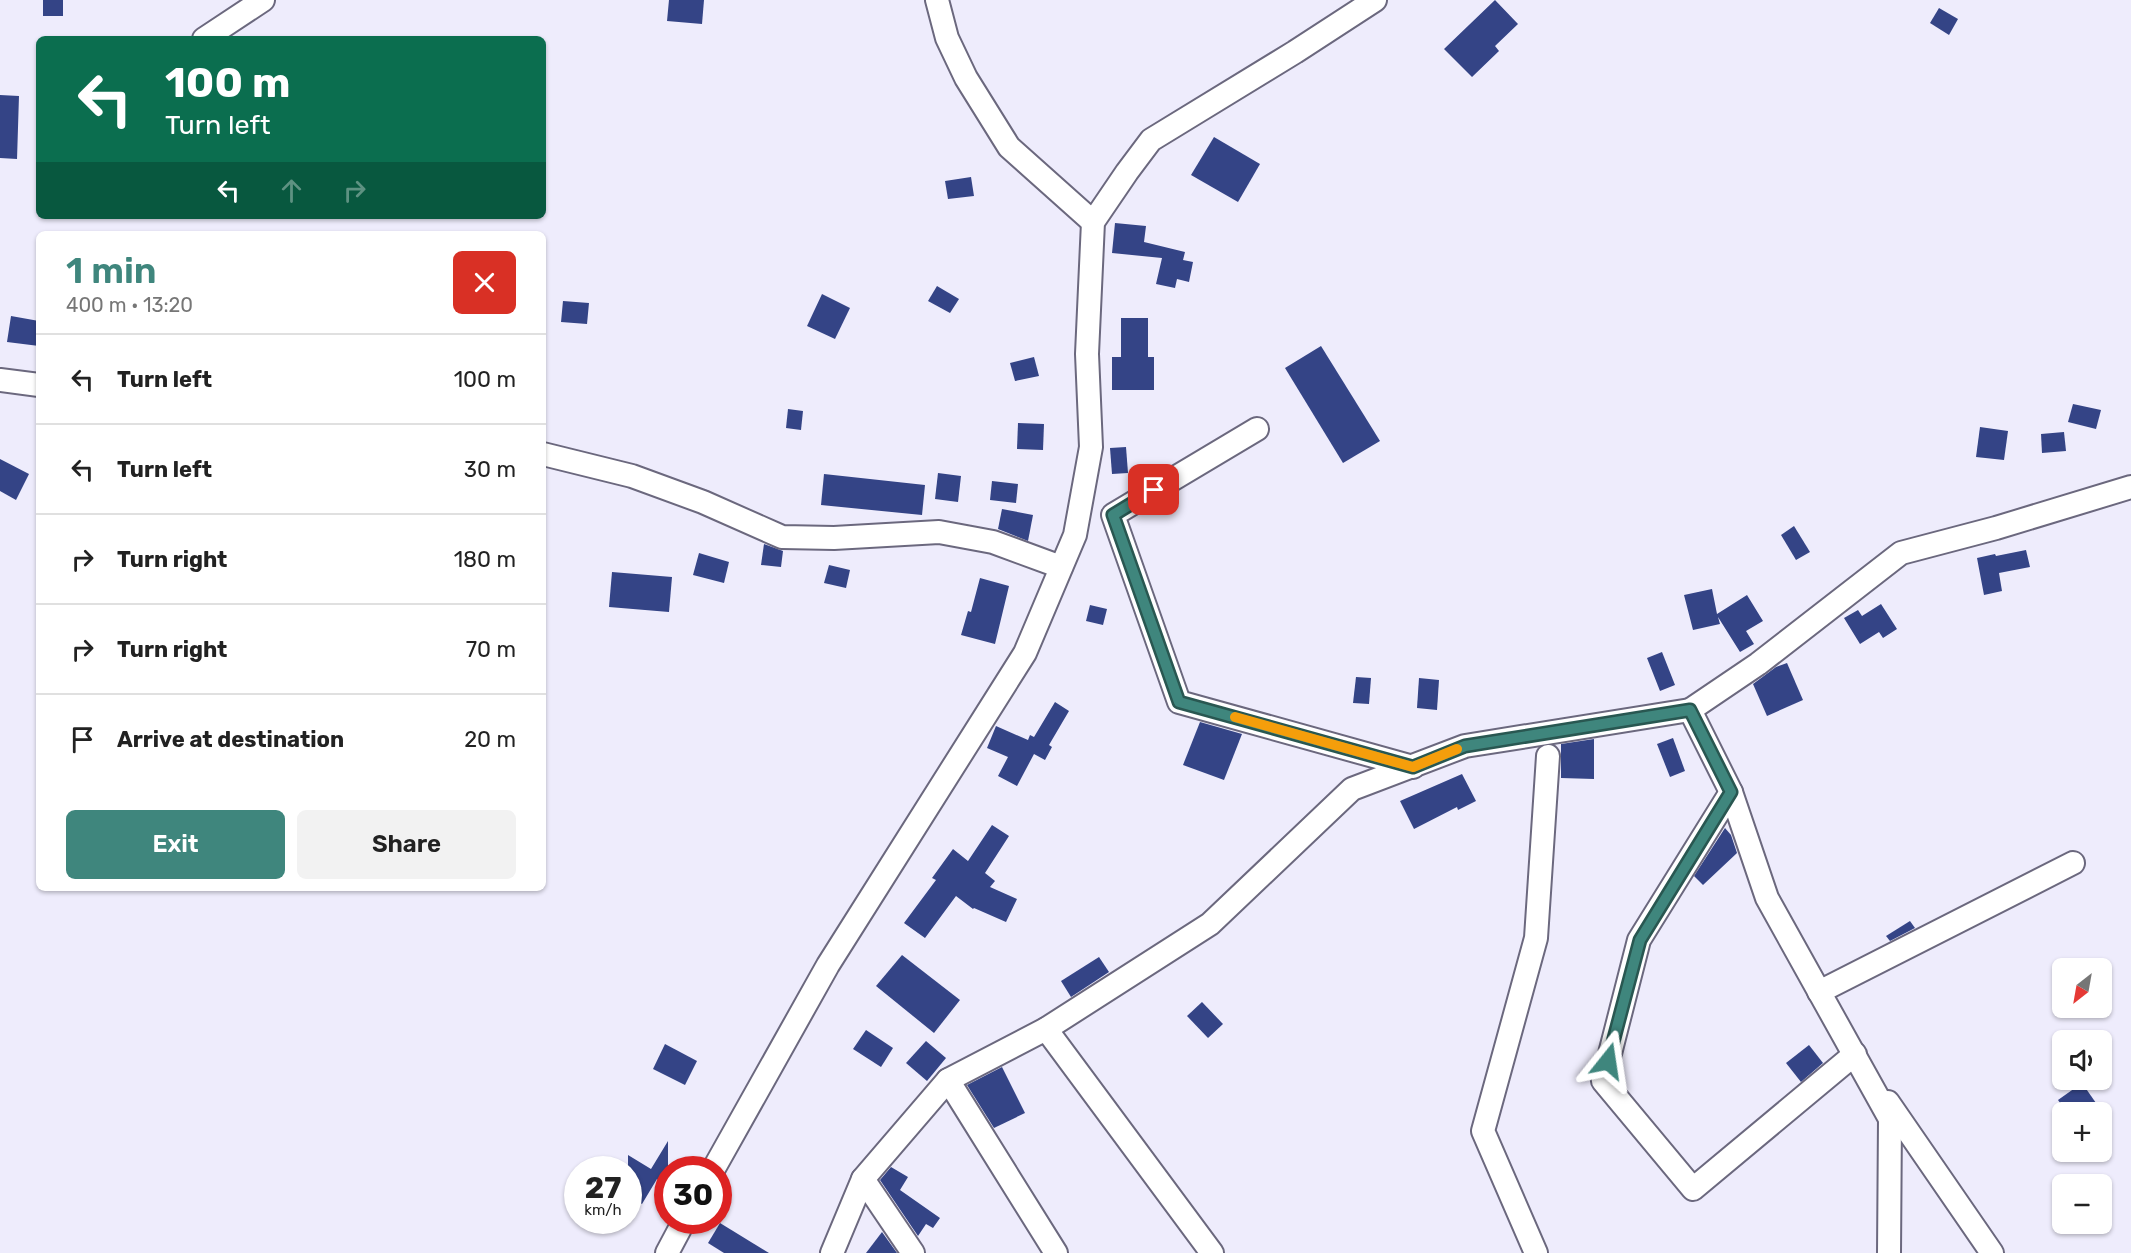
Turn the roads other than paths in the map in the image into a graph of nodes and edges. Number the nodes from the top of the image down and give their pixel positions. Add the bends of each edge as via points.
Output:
1 (263, 0) edge
2 (938, 0) edge
3 (1375, 0) edge
4 (209, 36) edge
5 (1093, 222) junction
6 (0, 380) edge
7 (36, 385) edge
8 (1257, 429) dead end
9 (546, 455) edge
10 (2131, 487) edge
11 (1061, 567) junction
12 (1690, 710) junction
13 (1548, 756) dead end
14 (1413, 767) junction
15 (1731, 792) junction
16 (2073, 863) dead end
17 (1820, 992) junction
18 (1046, 1029) junction
19 (1855, 1054) junction
20 (948, 1080) junction
21 (721, 1156) edge
22 (863, 1179) junction
23 (677, 1234) edge
24 (667, 1253) edge
25 (832, 1253) edge
26 (913, 1253) edge
27 (1056, 1253) edge
28 (1212, 1253) edge
29 (1536, 1253) edge
30 (1889, 1253) edge
31 (1992, 1253) edge

1 - 4 street
2 - 5 street via 947,38 966,78 1009,147
3 - 5 street via 1151,140
5 - 11 street via 1087,354 1091,447 1075,535
6 - 7 street
8 - 14 street via 1113,515 1179,702
9 - 11 street via 632,476 782,537 939,532 993,542
10 - 12 street via 1901,553 1758,664
11 - 21 street via 1025,653 828,965
12 - 14 street via 1465,746
12 - 15 street
13 - 29 street via 1536,938 1483,1131
14 - 18 street via 1352,789 1210,924
15 - 17 street via 1767,898
15 - 19 street via 1640,940 1603,1081 1693,1189
16 - 17 street
17 - 19 street
18 - 20 street
18 - 28 street
19 - 30 street via 1890,1119
19 - 31 street
20 - 22 street
20 - 27 street
22 - 25 street
22 - 26 street
23 - 24 street

